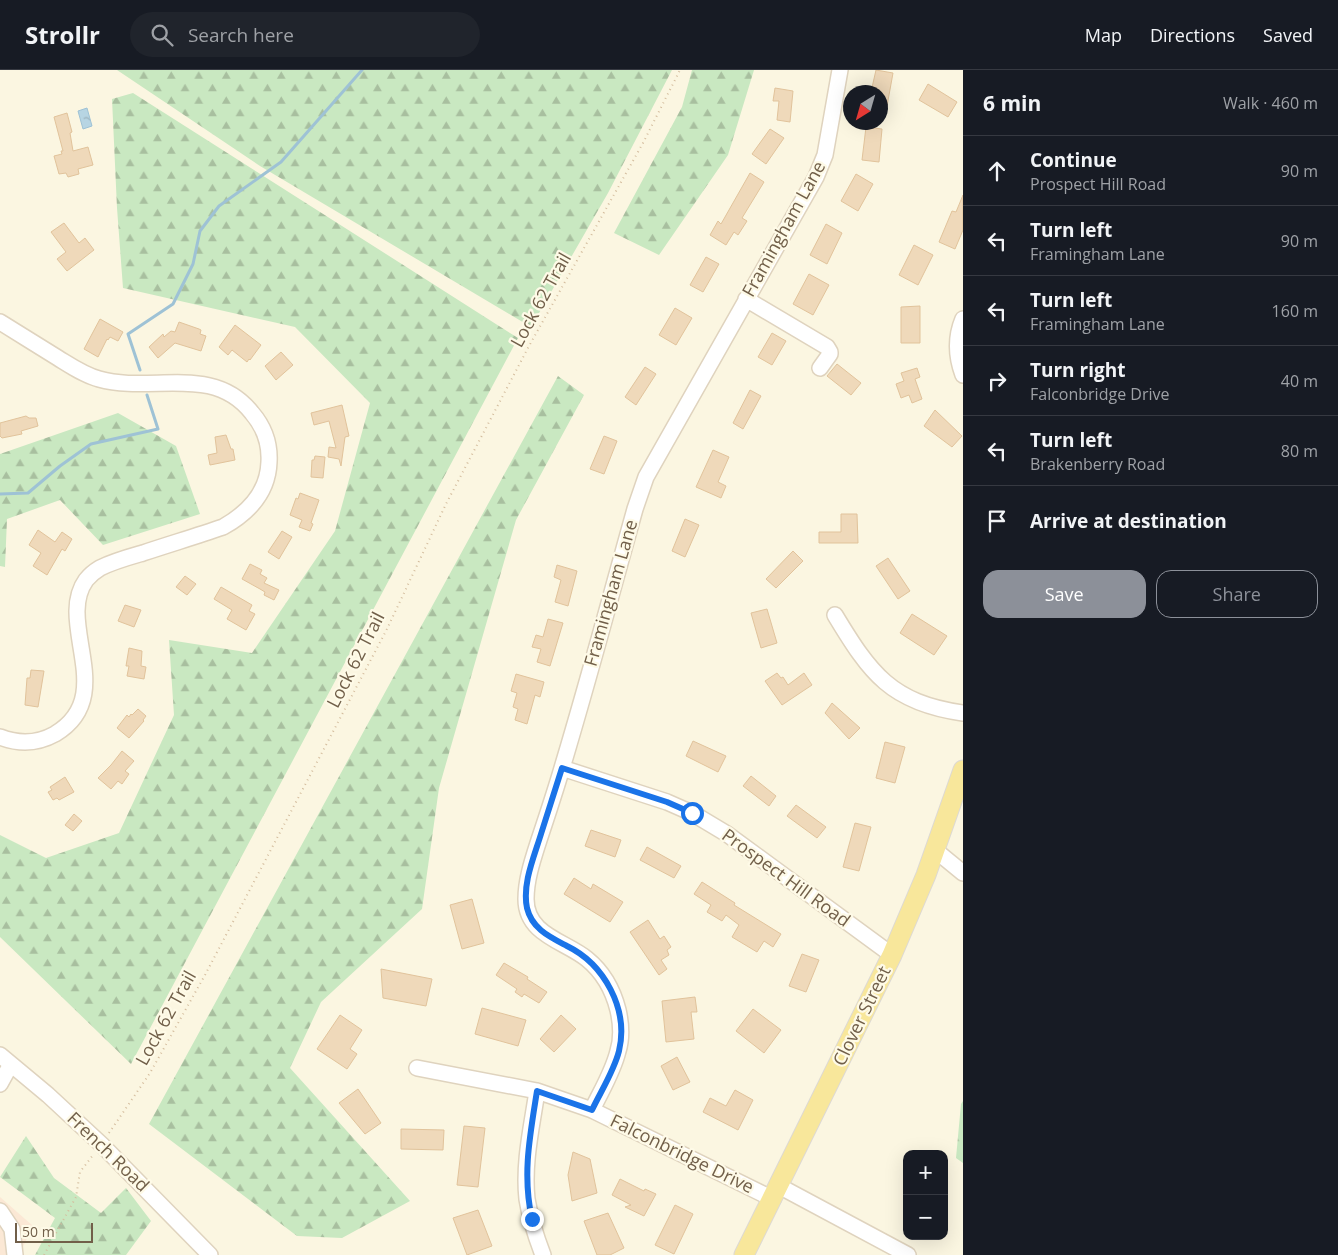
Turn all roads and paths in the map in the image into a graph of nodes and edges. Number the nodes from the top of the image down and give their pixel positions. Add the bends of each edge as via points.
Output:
1 (680, 70) edge
2 (840, 70) edge
3 (746, 299) junction
4 (963, 319) edge
5 (0, 322) edge
6 (820, 368) dead end
7 (963, 376) edge
8 (835, 615) dead end
9 (963, 712) edge
10 (0, 737) edge
11 (562, 768) junction
12 (963, 770) edge
13 (934, 850) junction
14 (963, 873) edge
15 (892, 955) junction
16 (5, 1060) edge
17 (417, 1068) dead end
18 (0, 1084) edge
19 (537, 1091) junction
20 (592, 1110) junction
21 (102, 1145) junction
22 (776, 1192) junction
23 (0, 1211) edge
24 (15, 1255) edge
25 (44, 1255) edge
26 (210, 1255) edge
27 (543, 1255) edge
28 (744, 1255) edge
29 (908, 1255) edge

1 - 21 path, Lock 62 Trail via 643,143 529,346 446,504 387,629 204,975 150,1073
2 - 3 street, Framingham Lane via 821,166
3 - 6 street via 827,347 830,354
3 - 11 street, Framingham Lane via 646,476
4 - 7 street via 957,344
5 - 10 street via 99,380 197,383 222,389 240,400 256,417 269,451 264,487 250,507 233,521 112,563 87,579 77,604 85,685 77,711 64,727 38,741 17,742
8 - 9 street via 864,662 885,683 919,702
11 - 15 street, Prospect Hill Road via 667,802 703,819
11 - 20 street, Framingham Lane via 531,866 526,901 534,924 589,960 610,987 616,1002 621,1034 619,1050
12 - 13 main road, Clover Street
13 - 14 street
13 - 15 main road, Clover Street
15 - 22 main road, Clover Street
16 - 18 street
16 - 21 street, French Road
17 - 19 street, Falconbridge Drive
19 - 20 street, Falconbridge Drive
19 - 27 street via 526,1176 527,1200
20 - 22 street, Falconbridge Drive
21 - 25 path, Lock 62 Trail via 80,1172 76,1197
21 - 26 street, French Road
22 - 28 main road, Clover Street
22 - 29 street, Falconbridge Drive
23 - 24 street via 12,1229

